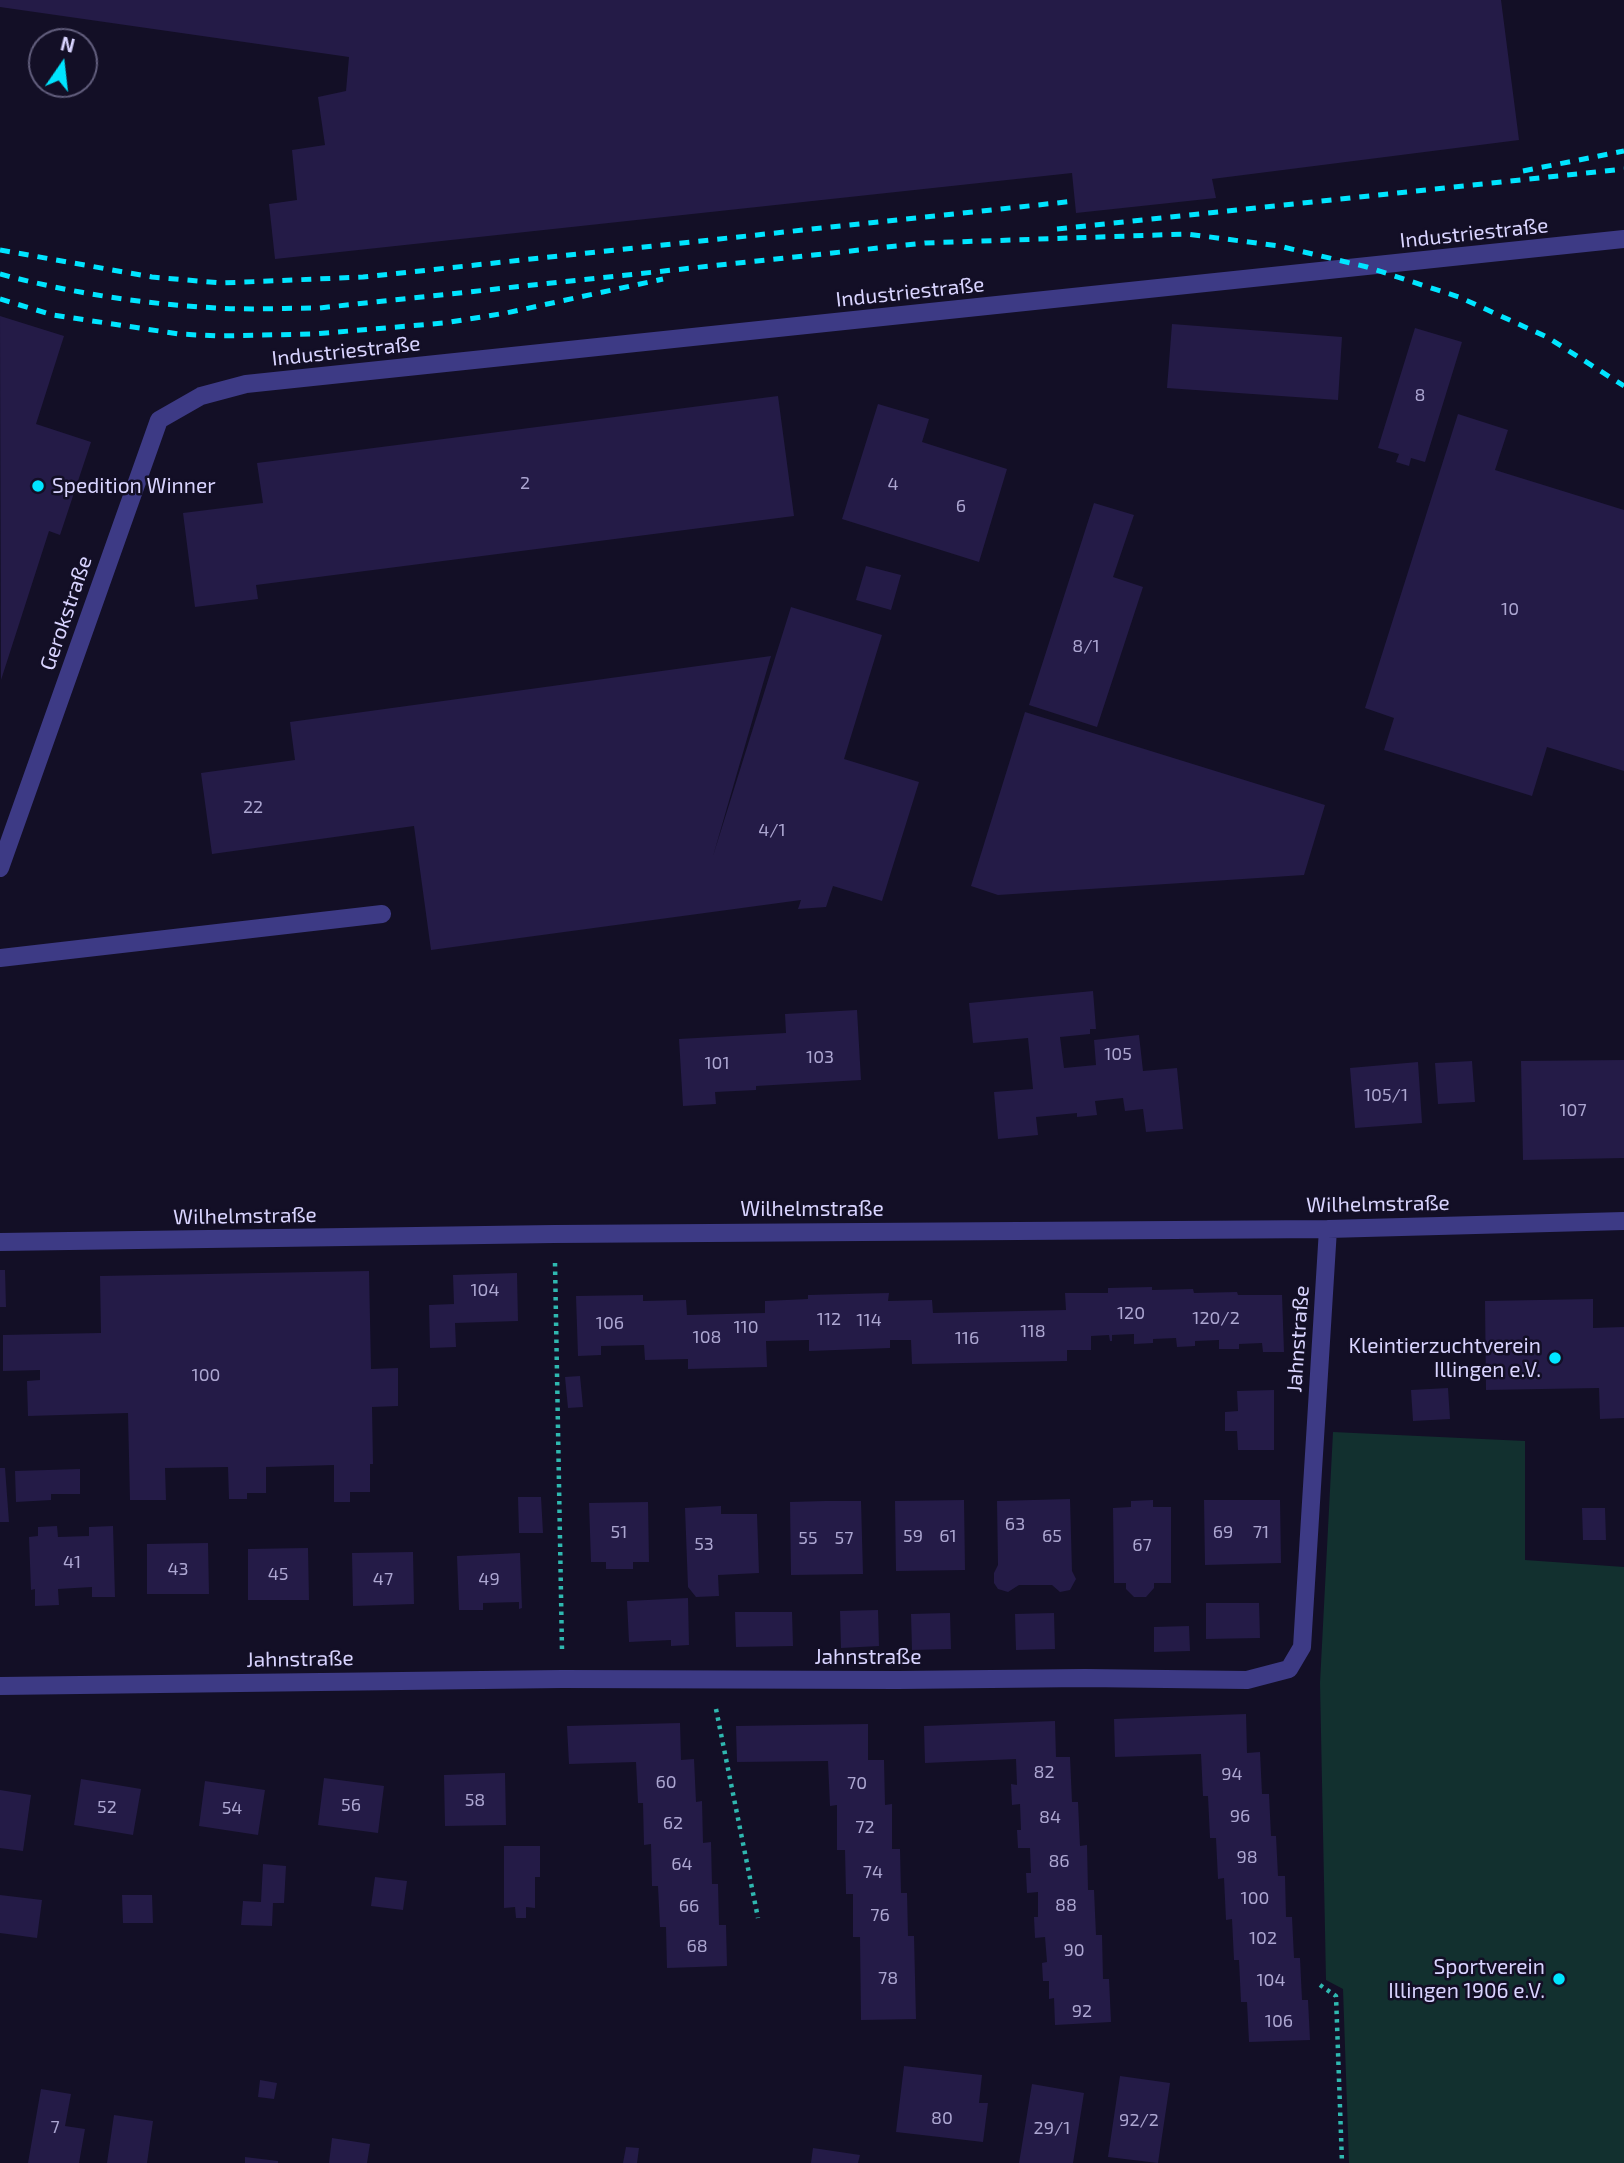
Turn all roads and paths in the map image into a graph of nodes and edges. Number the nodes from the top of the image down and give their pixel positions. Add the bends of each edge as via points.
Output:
1 (1624, 239) edge
2 (201, 396) joint
3 (0, 868) edge
4 (382, 915) dead end
5 (0, 958) edge
6 (1624, 1221) edge
7 (1328, 1228) junction
8 (555, 1234) junction
9 (0, 1242) edge
10 (562, 1679) junction
11 (711, 1680) junction
12 (0, 1686) edge
13 (758, 1918) dead end
14 (1320, 1985) dead end
15 (1342, 2163) edge

1 - 2 street, Industriestraße via 246,384
2 - 3 street, Gerokstraße via 159,420
4 - 5 street
6 - 7 street, Wilhelmstraße
7 - 8 street, Wilhelmstraße
7 - 11 street, Jahnstraße via 1301,1647 1289,1670 1247,1680
8 - 9 street, Wilhelmstraße
8 - 10 path
10 - 11 street, Jahnstraße
10 - 12 street, Jahnstraße
11 - 13 path
14 - 15 path via 1336,1996

